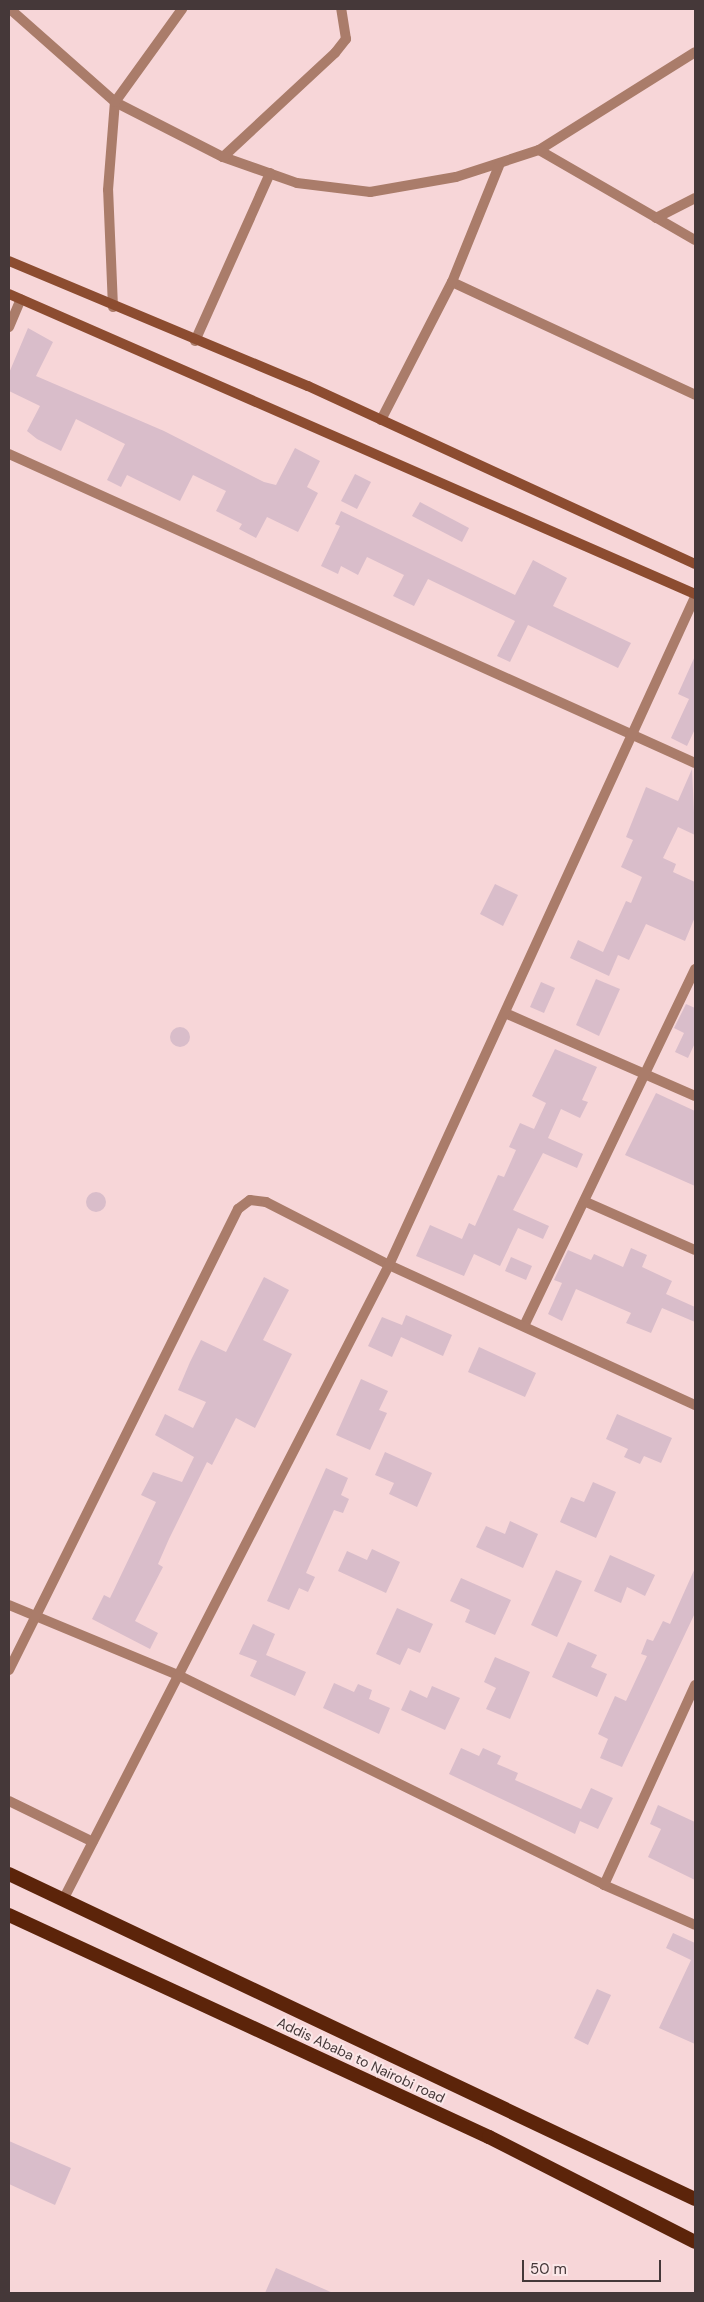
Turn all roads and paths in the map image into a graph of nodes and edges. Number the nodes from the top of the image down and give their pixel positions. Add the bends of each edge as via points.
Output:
1 (10, 9) edge
2 (182, 9) edge
3 (341, 9) edge
4 (14, 19) edge
5 (695, 52) edge
6 (115, 102) junction
7 (539, 150) junction
8 (223, 157) junction
9 (500, 162) junction
10 (270, 174) junction
11 (695, 198) edge
12 (656, 218) junction
13 (695, 240) edge
14 (9, 261) edge
15 (452, 282) junction
16 (9, 294) edge
17 (21, 299) junction
18 (113, 308) junction
19 (9, 327) edge
20 (195, 341) junction
21 (695, 395) edge
22 (381, 420) junction
23 (9, 454) edge
24 (695, 564) edge
25 (695, 595) edge
26 (630, 732) junction
27 (695, 763) edge
28 (695, 969) edge
29 (505, 1013) junction
30 (644, 1073) junction
31 (695, 1096) edge
32 (586, 1202) junction
33 (695, 1250) edge
34 (388, 1265) junction
35 (524, 1326) junction
36 (695, 1405) edge
37 (9, 1605) edge
38 (37, 1617) junction
39 (9, 1670) edge
40 (180, 1676) junction
41 (695, 1685) edge
42 (9, 1801) edge
43 (93, 1842) junction
44 (9, 1874) edge
45 (604, 1885) junction
46 (63, 1900) junction
47 (9, 1914) edge
48 (695, 1925) edge
49 (695, 2199) edge
50 (695, 2242) edge

1 - 4 street
2 - 6 street
3 - 8 street via 346,39 335,53
4 - 6 street
5 - 7 street
6 - 8 street
6 - 18 street via 108,190
7 - 9 street
7 - 12 street
8 - 10 street
9 - 10 street via 456,176 370,192 297,182
9 - 15 street
10 - 20 street
11 - 12 street
12 - 13 street
14 - 18 main road
15 - 21 street
15 - 22 street
16 - 17 main road
17 - 19 street
17 - 25 main road
18 - 20 main road
20 - 22 main road
22 - 24 main road
23 - 26 street
25 - 26 street
26 - 27 street
26 - 29 street
28 - 30 street
29 - 30 street
29 - 34 street
30 - 31 street
30 - 32 street
32 - 33 street
32 - 35 street
34 - 35 street
34 - 38 street via 266,1202 250,1200 238,1209
34 - 40 street
35 - 36 street
37 - 38 street
38 - 39 street
38 - 40 street
40 - 43 street
40 - 45 street
41 - 45 street
42 - 43 street
43 - 46 street
44 - 46 highway, Addis Ababa to Nairobi road
45 - 48 street
46 - 49 highway, Addis Ababa to Nairobi road
47 - 50 highway, Addis Ababa to Nairobi road via 489,2137

